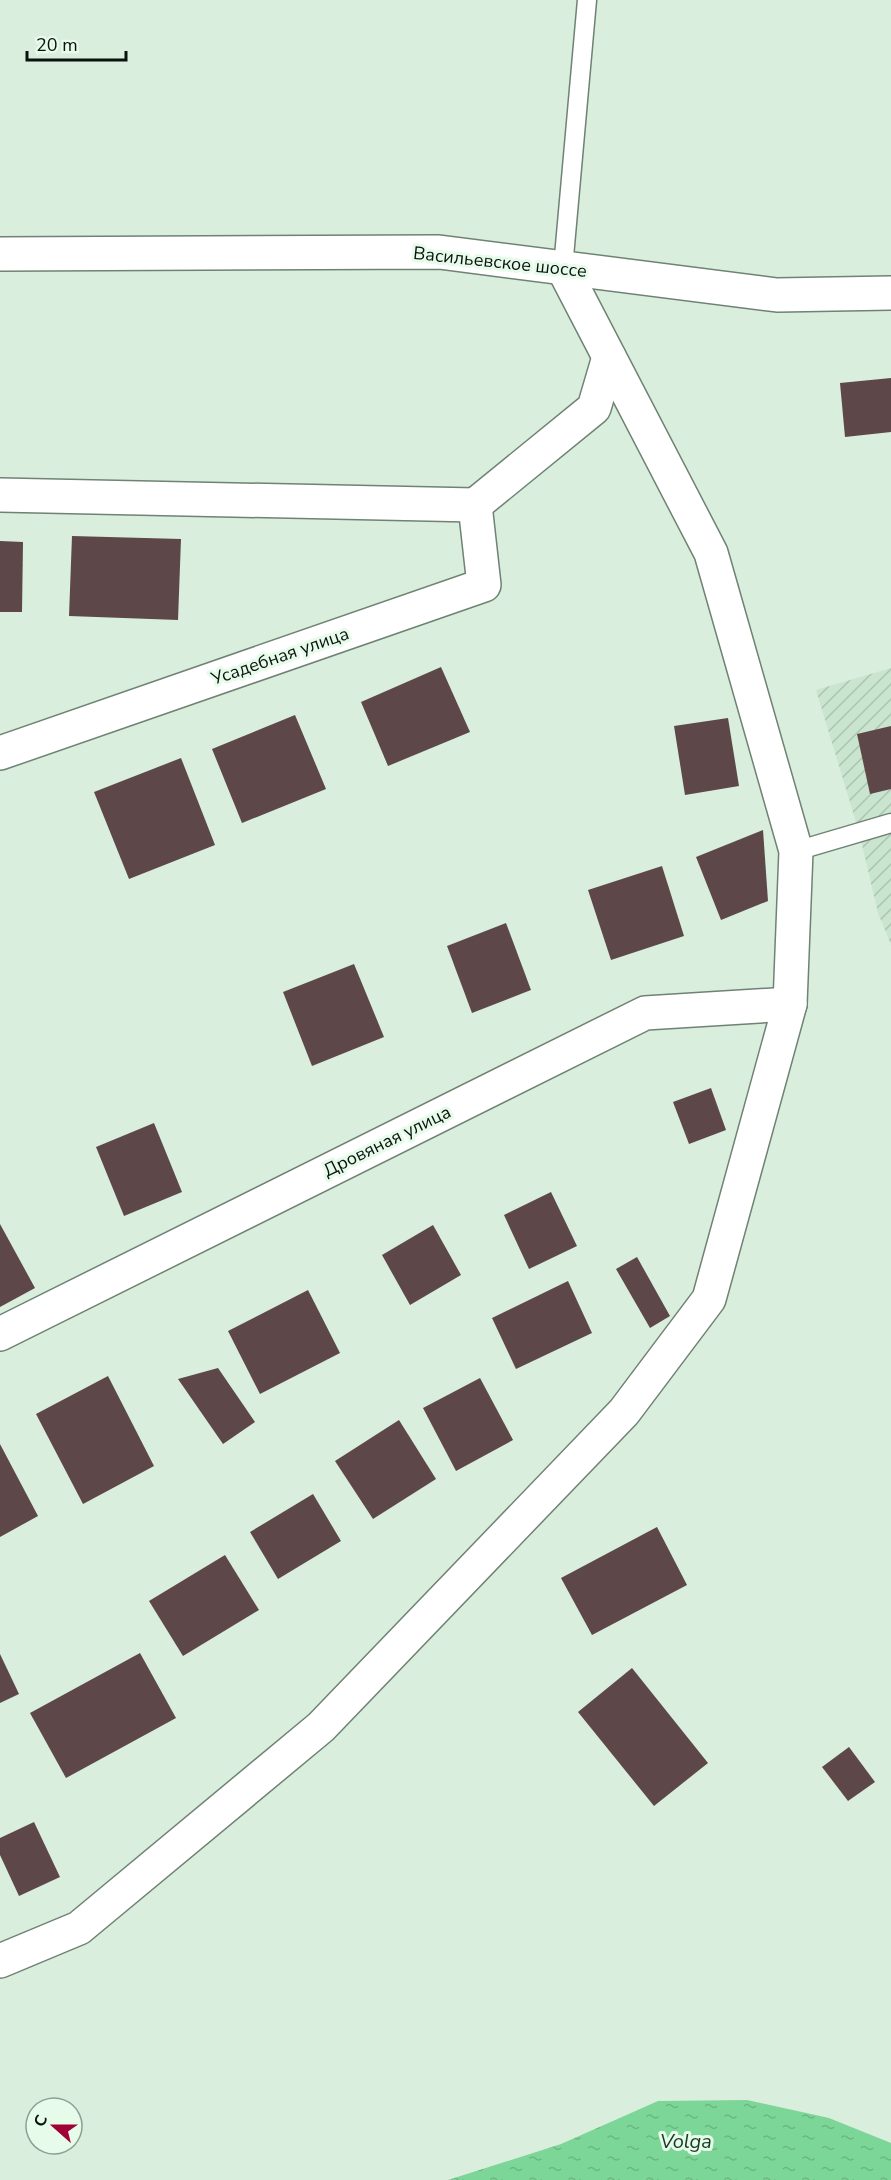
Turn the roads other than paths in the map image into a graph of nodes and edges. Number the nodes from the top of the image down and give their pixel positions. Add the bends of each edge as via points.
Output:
1 (587, 0) edge
2 (0, 254) edge
3 (563, 268) junction
4 (891, 293) edge
5 (609, 357) junction
6 (0, 495) edge
7 (475, 505) junction
8 (0, 753) edge
9 (891, 823) edge
10 (796, 851) junction
11 (790, 1004) junction
12 (0, 1334) edge
13 (0, 1961) edge

1 - 3 lane
2 - 3 street, Васильевское шоссе via 439,252
3 - 4 street, Васильевское шоссе via 777,295
3 - 5 street
5 - 7 street via 594,408
5 - 10 street via 711,552
6 - 7 street
7 - 8 street, Усадебная улица via 484,585
9 - 10 lane
10 - 11 street
11 - 12 street, Дровяная улица via 645,1013
11 - 13 street via 709,1299 624,1412 321,1727 79,1928

